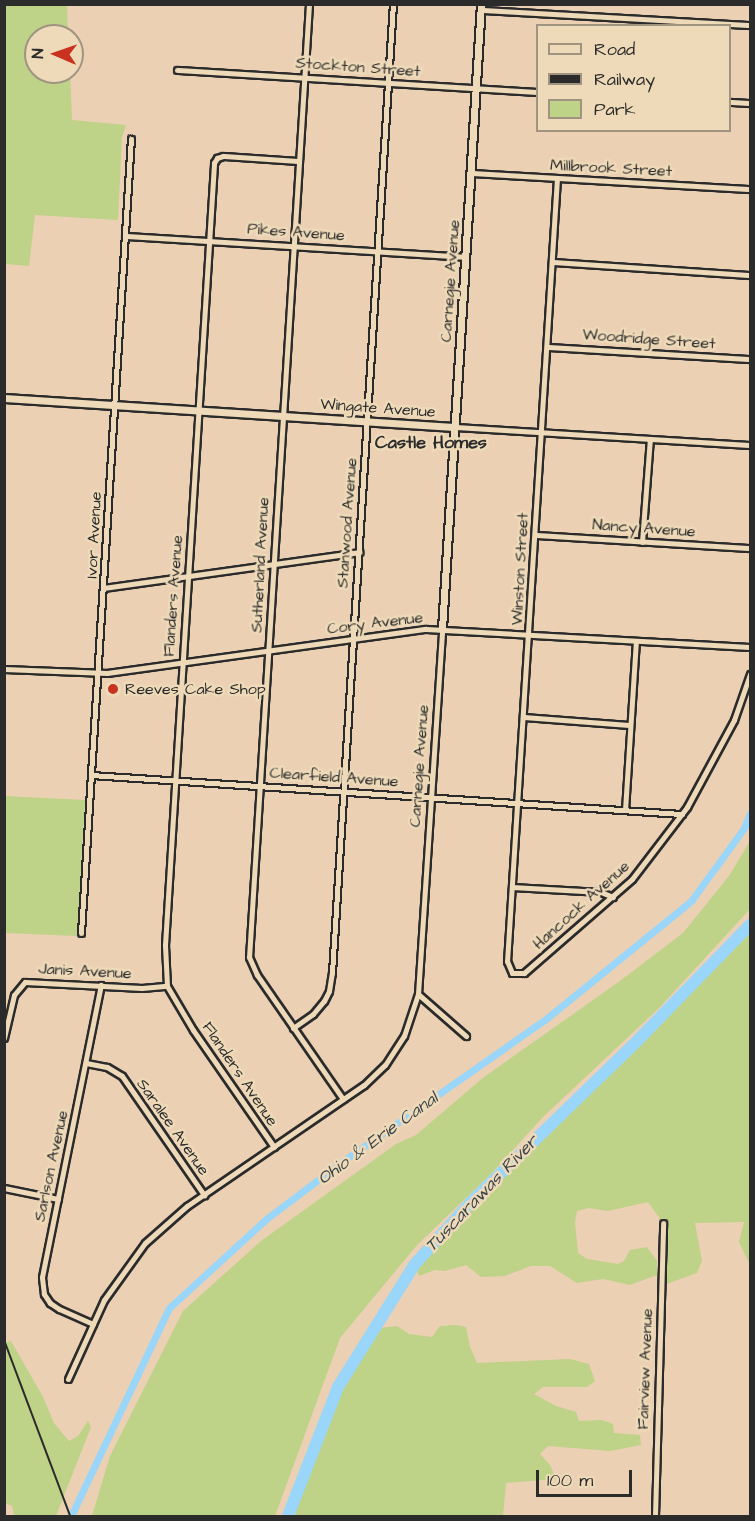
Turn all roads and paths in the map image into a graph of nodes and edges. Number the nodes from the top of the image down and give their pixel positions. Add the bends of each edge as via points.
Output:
1 (309, 4) edge
2 (393, 4) edge
3 (481, 7) edge
4 (750, 25) edge
5 (177, 70) dead end
6 (304, 77) junction
7 (388, 83) junction
8 (476, 88) junction
9 (536, 92) edge
10 (731, 102) edge
11 (750, 103) edge
12 (131, 139) dead end
13 (299, 161) junction
14 (470, 173) junction
15 (557, 178) junction
16 (750, 189) edge
17 (125, 236) junction
18 (210, 240) junction
19 (294, 246) junction
20 (378, 251) junction
21 (465, 257) junction
22 (552, 262) junction
23 (750, 275) edge
24 (547, 347) junction
25 (750, 359) edge
26 (4, 398) edge
27 (114, 404) junction
28 (199, 410) junction
29 (283, 416) junction
30 (367, 421) junction
31 (454, 427) junction
32 (541, 433) junction
33 (650, 439) junction
34 (750, 445) edge
35 (536, 535) junction
36 (642, 542) junction
37 (750, 548) edge
38 (359, 552) junction
39 (274, 564) junction
40 (188, 578) junction
41 (104, 588) junction
42 (442, 629) junction
43 (529, 634) junction
44 (353, 638) junction
45 (636, 641) junction
46 (750, 647) edge
47 (268, 652) junction
48 (183, 663) junction
49 (4, 669) edge
50 (97, 673) junction
51 (750, 674) edge
52 (523, 717) junction
53 (630, 725) junction
54 (91, 775) junction
55 (175, 780) junction
56 (258, 786) junction
57 (344, 791) junction
58 (431, 797) junction
59 (518, 803) junction
60 (625, 810) junction
61 (682, 814) junction
62 (512, 887) junction
63 (613, 897) junction
64 (81, 933) dead end
65 (507, 962) joint
66 (101, 985) junction
67 (167, 986) junction
68 (418, 994) junction
69 (293, 1028) junction
70 (466, 1036) dead end
71 (4, 1038) edge
72 (86, 1063) junction
73 (343, 1099) junction
74 (274, 1147) junction
75 (4, 1188) edge
76 (204, 1195) junction
77 (58, 1199) junction
78 (663, 1222) dead end
79 (93, 1324) junction
80 (68, 1379) dead end
81 (655, 1516) edge

1 - 6 street, Sutherland Avenue
2 - 7 street, Stanwood Avenue
3 - 4 street
3 - 8 street, Carnegie Avenue
5 - 6 street, Stockton Street
6 - 7 street, Stockton Street
6 - 13 street, Sutherland Avenue
7 - 8 street, Stockton Street
7 - 20 street, Stanwood Avenue
8 - 9 street, Stockton Street
8 - 14 street, Carnegie Avenue
10 - 11 street
12 - 17 street, Ivor Avenue
13 - 18 street, Flanders Avenue via 217,158
13 - 19 street, Sutherland Avenue
14 - 15 street, Millbrook Street
14 - 21 street, Carnegie Avenue
15 - 16 street, Millbrook Street
15 - 22 street, Winston Street
17 - 18 street, Pikes Avenue
17 - 27 street, Ivor Avenue
18 - 19 street, Pikes Avenue
18 - 28 street, Flanders Avenue
19 - 20 street, Pikes Avenue
19 - 29 street, Sutherland Avenue
20 - 21 street, Pikes Avenue
20 - 30 street, Stanwood Avenue
21 - 31 street, Carnegie Avenue
22 - 23 street
22 - 24 street, Winston Street
24 - 25 street, Woodridge Street
24 - 32 street, Winston Street
26 - 27 street, Wingate Avenue
27 - 28 street, Wingate Avenue
27 - 41 street, Ivor Avenue
28 - 29 street, Wingate Avenue
28 - 40 street, Flanders Avenue
29 - 30 street, Wingate Avenue
29 - 39 street, Sutherland Avenue
30 - 31 street, Wingate Avenue
30 - 38 street, Stanwood Avenue
31 - 32 street, Wingate Avenue
31 - 42 street, Carnegie Avenue
32 - 33 street, Wingate Avenue
32 - 35 street, Winston Street
33 - 34 street, Wingate Avenue
33 - 36 street
35 - 36 street, Nancy Avenue
35 - 43 street, Winston Street
36 - 37 street, Nancy Avenue
38 - 39 street
38 - 44 street, Stanwood Avenue
39 - 40 street
39 - 47 street, Sutherland Avenue
40 - 41 street
40 - 48 street, Flanders Avenue
41 - 50 street, Ivor Avenue
42 - 43 street, Cory Avenue
42 - 44 street, Cory Avenue
42 - 58 street, Carnegie Avenue
43 - 45 street, Cory Avenue
43 - 52 street, Winston Street
44 - 47 street, Cory Avenue
44 - 57 street, Stanwood Avenue
45 - 46 street, Cory Avenue
45 - 53 street
47 - 48 street, Cory Avenue
47 - 56 street, Sutherland Avenue
48 - 50 street, Cory Avenue
48 - 55 street, Flanders Avenue
49 - 50 street, Cory Avenue
50 - 54 street, Ivor Avenue
51 - 61 street, Hancock Avenue via 734,720
52 - 53 street
52 - 59 street, Winston Street
53 - 60 street
54 - 55 street, Clearfield Avenue
54 - 64 street, Ivor Avenue
55 - 56 street, Clearfield Avenue
55 - 67 street, Flanders Avenue via 165,945
56 - 57 street, Clearfield Avenue
56 - 69 street, Sutherland Avenue via 250,962
57 - 58 street, Clearfield Avenue
57 - 69 street, Stanwood Avenue via 331,987 317,1011
58 - 59 street, Clearfield Avenue
58 - 68 street, Carnegie Avenue
59 - 60 street, Clearfield Avenue
59 - 62 street, Winston Street
60 - 61 street, Clearfield Avenue
61 - 63 street, Hancock Avenue via 632,879
62 - 63 street via 600,892
62 - 65 street, Winston Street
63 - 65 street, Hancock Avenue via 524,973 512,973
66 - 67 street, Janis Avenue
66 - 71 street, Janis Avenue via 25,982 14,995
66 - 72 street, Sarlson Avenue
67 - 74 street, Flanders Avenue
68 - 70 street
68 - 73 street, Carnegie Avenue via 409,1026 390,1059
69 - 73 street, Sutherland Avenue
72 - 76 street, Saralee Avenue via 107,1067 122,1076
72 - 77 street, Sarlson Avenue
73 - 74 street, Carnegie Avenue
74 - 76 street, Carnegie Avenue
75 - 77 street
76 - 79 street, Carnegie Avenue via 166,1222 136,1253 104,1300
77 - 79 street, Sarlson Avenue via 43,1288 54,1306
78 - 81 street, Fairview Avenue
79 - 80 street, Carnegie Avenue

